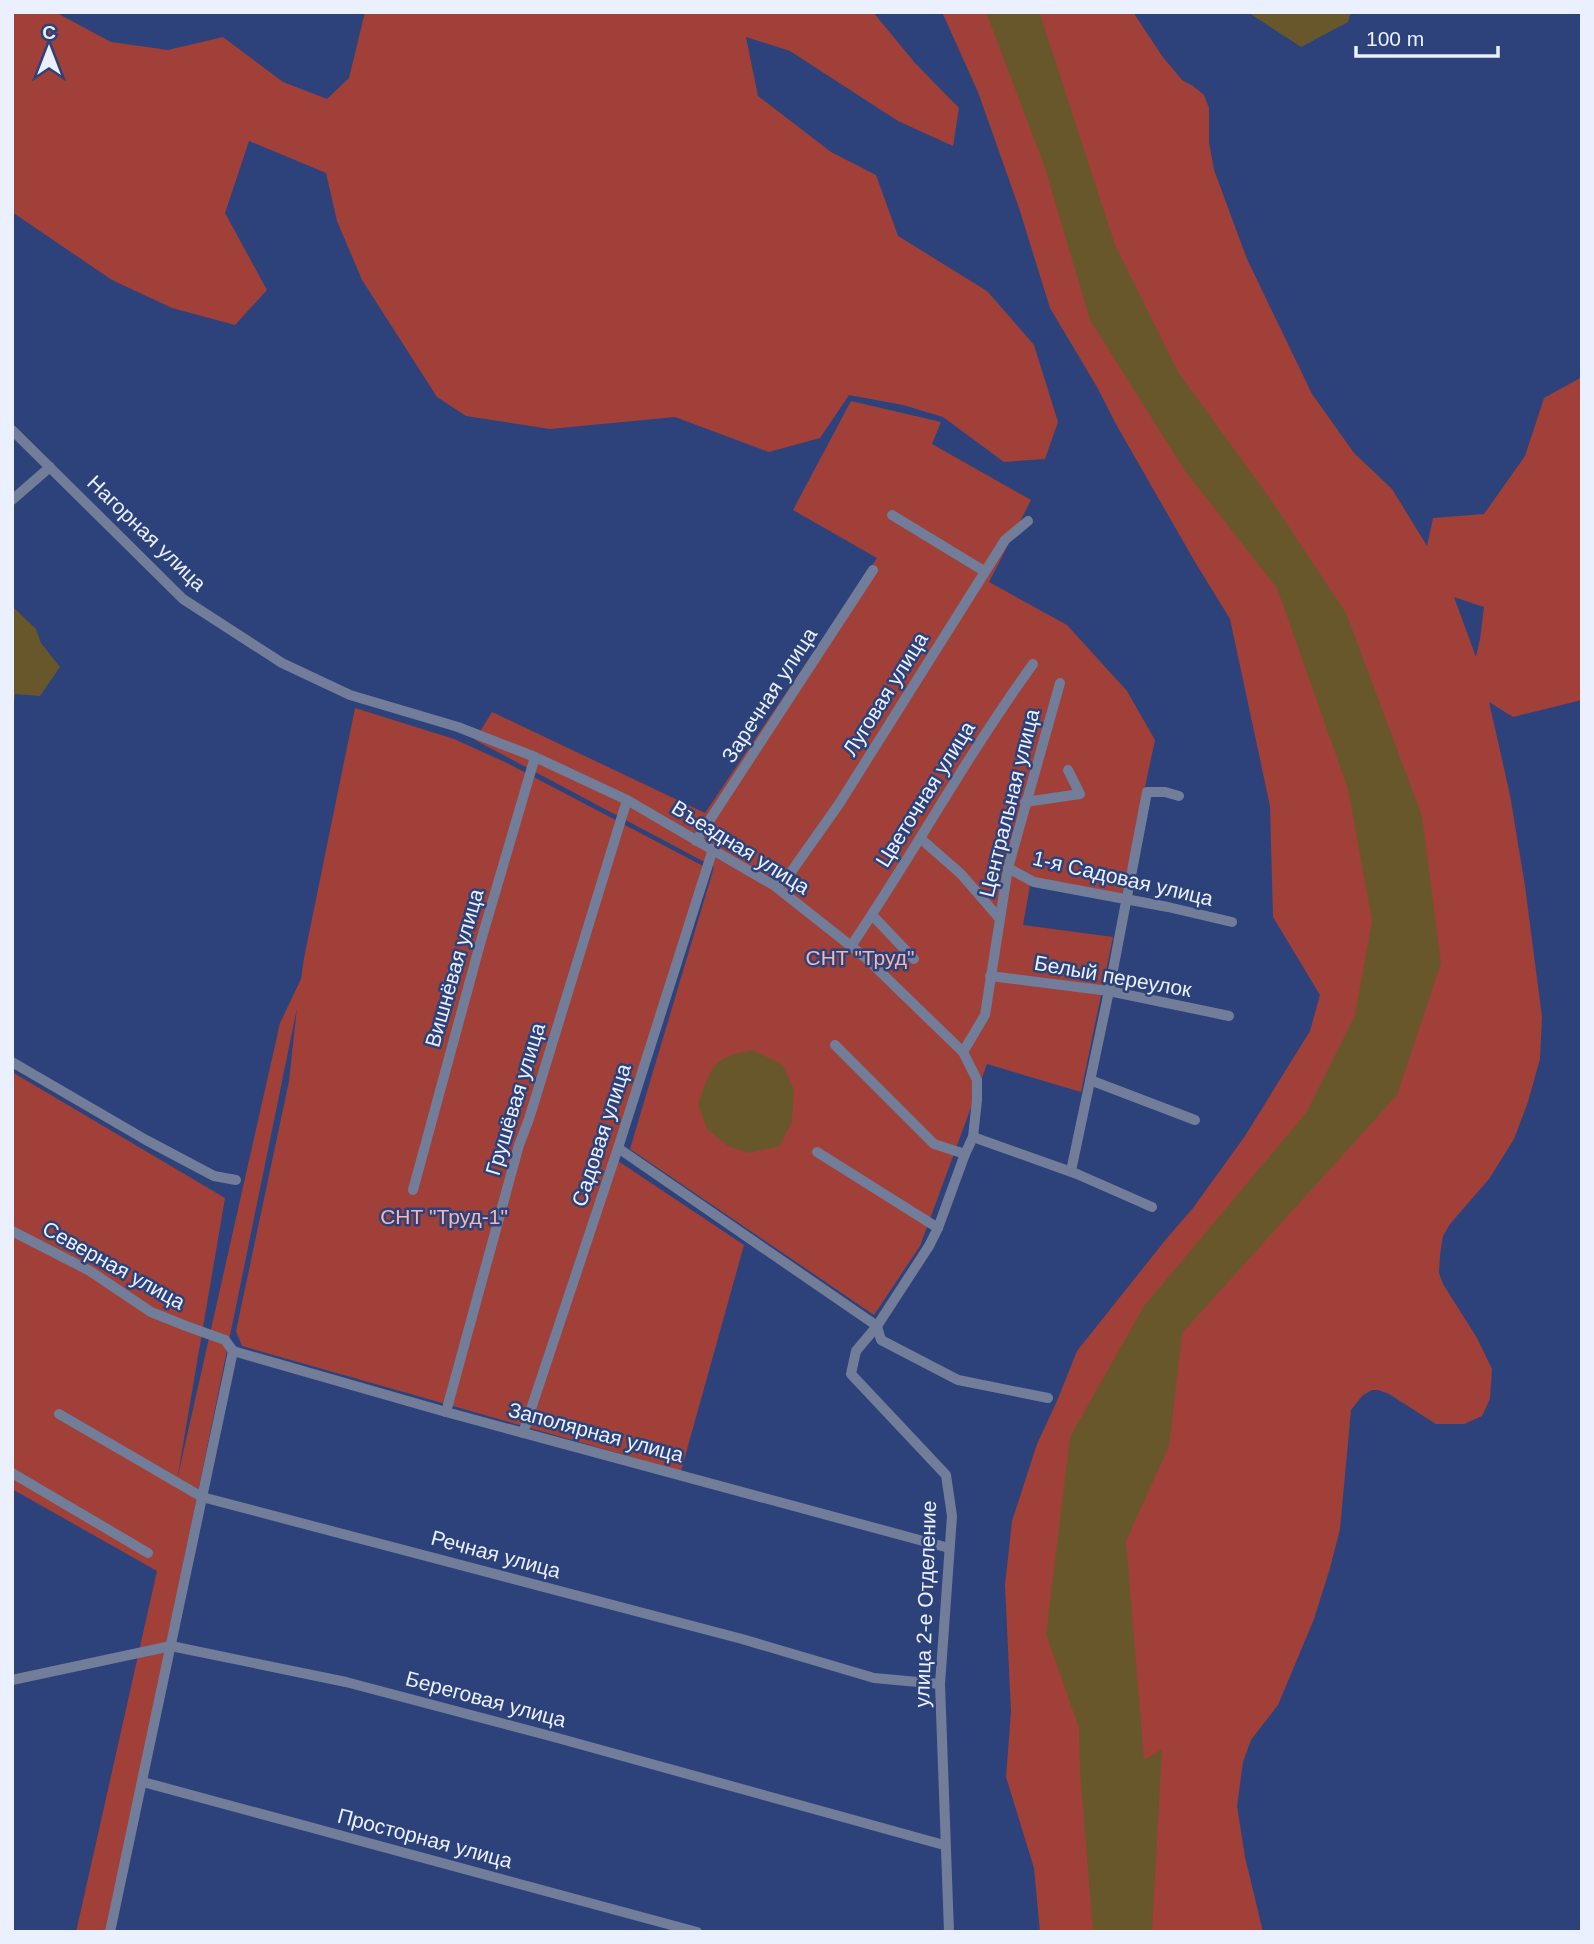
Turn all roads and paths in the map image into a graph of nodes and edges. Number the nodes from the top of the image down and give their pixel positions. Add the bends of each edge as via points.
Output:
1 (12, 430) edge
2 (50, 467) junction
3 (12, 500) edge
4 (892, 515) dead end
5 (1028, 521) dead end
6 (873, 570) dead end
7 (984, 571) junction
8 (1033, 664) dead end
9 (1060, 683) dead end
10 (498, 744) joint
11 (535, 757) junction
12 (1068, 770) dead end
13 (1179, 796) dead end
14 (627, 800) junction
15 (1025, 802) junction
16 (920, 838) junction
17 (696, 841) junction
18 (713, 849) junction
19 (1008, 868) junction
20 (775, 886) junction
21 (1126, 900) junction
22 (872, 915) junction
23 (1000, 919) junction
24 (1232, 922) dead end
25 (851, 946) junction
26 (914, 959) dead end
27 (990, 976) junction
28 (1109, 991) junction
29 (1228, 1016) dead end
30 (835, 1045) dead end
31 (963, 1052) junction
32 (12, 1062) edge
33 (1090, 1080) junction
34 (1195, 1120) dead end
35 (973, 1137) junction
36 (618, 1148) junction
37 (817, 1152) dead end
38 (965, 1154) junction
39 (1071, 1171) junction
40 (236, 1180) dead end
41 (413, 1190) dead end
42 (1152, 1206) dead end
43 (938, 1228) junction
44 (12, 1231) edge
45 (877, 1326) junction
46 (233, 1351) junction
47 (1048, 1398) dead end
48 (446, 1412) junction
49 (59, 1414) dead end
50 (523, 1433) junction
51 (12, 1473) edge
52 (202, 1497) junction
53 (948, 1548) junction
54 (148, 1553) dead end
55 (171, 1646) junction
56 (12, 1680) edge
57 (940, 1684) junction
58 (142, 1782) junction
59 (944, 1845) junction
60 (110, 1932) edge
61 (697, 1932) edge
62 (949, 1932) edge

1 - 2 street, Нагорная улица
2 - 3 street
2 - 10 street, Нагорная улица via 183,599 282,663 352,696 458,727
4 - 7 street
5 - 7 street, Луговая улица via 1005,540
6 - 17 street, Заречная улица
7 - 20 street, Луговая улица via 839,804 791,872
8 - 16 street, Цветочная улица
9 - 15 street, Центральная улица
10 - 11 street, Въездная улица
11 - 14 street, Въездная улица
11 - 41 street, Вишнёвая улица
12 - 15 street via 1080,794
13 - 21 street via 1147,792
14 - 17 street, Въездная улица
14 - 48 street, Грушёвая улица via 519,1145
15 - 19 street, Центральная улица
16 - 22 street, Цветочная улица
16 - 23 street via 961,874
17 - 18 street, Въездная улица
18 - 20 street, Въездная улица
18 - 36 street, Садовая улица
19 - 21 street, 1-я Садовая улица via 1034,882
19 - 23 street, Центральная улица
20 - 25 street, Въездная улица
21 - 24 street, 1-я Садовая улица
21 - 28 street
22 - 25 street, Цветочная улица
22 - 26 street
23 - 27 street, Центральная улица
25 - 31 street, Въездная улица
27 - 28 street, Белый переулок
27 - 31 street, Центральная улица via 985,1015
28 - 29 street, Белый переулок
28 - 33 street
30 - 38 street via 934,1144
31 - 35 street, Въездная улица via 977,1080
32 - 40 street via 214,1176
33 - 34 street
33 - 39 street
35 - 38 street, улица 2-е Отделение
35 - 39 street
36 - 45 street
36 - 50 street, Садовая улица
37 - 43 street
38 - 43 street, улица 2-е Отделение
39 - 42 street
43 - 45 street, улица 2-е Отделение
44 - 46 street, Северная улица via 151,1312 225,1340
45 - 47 street via 881,1340 958,1380
45 - 53 street, улица 2-е Отделение via 856,1351 851,1374 946,1475 952,1516
46 - 48 street, Заполярная улица
46 - 52 street
48 - 50 street, Заполярная улица
49 - 52 street, Речная улица
50 - 53 street, Заполярная улица
51 - 54 street
52 - 55 street
52 - 57 street, Речная улица via 874,1678
53 - 57 street, улица 2-е Отделение
55 - 56 street, Береговая улица
55 - 58 street
55 - 59 street, Береговая улица via 359,1685
57 - 59 street, улица 2-е Отделение
58 - 60 street
58 - 61 street, Просторная улица
59 - 62 street, улица 2-е Отделение

